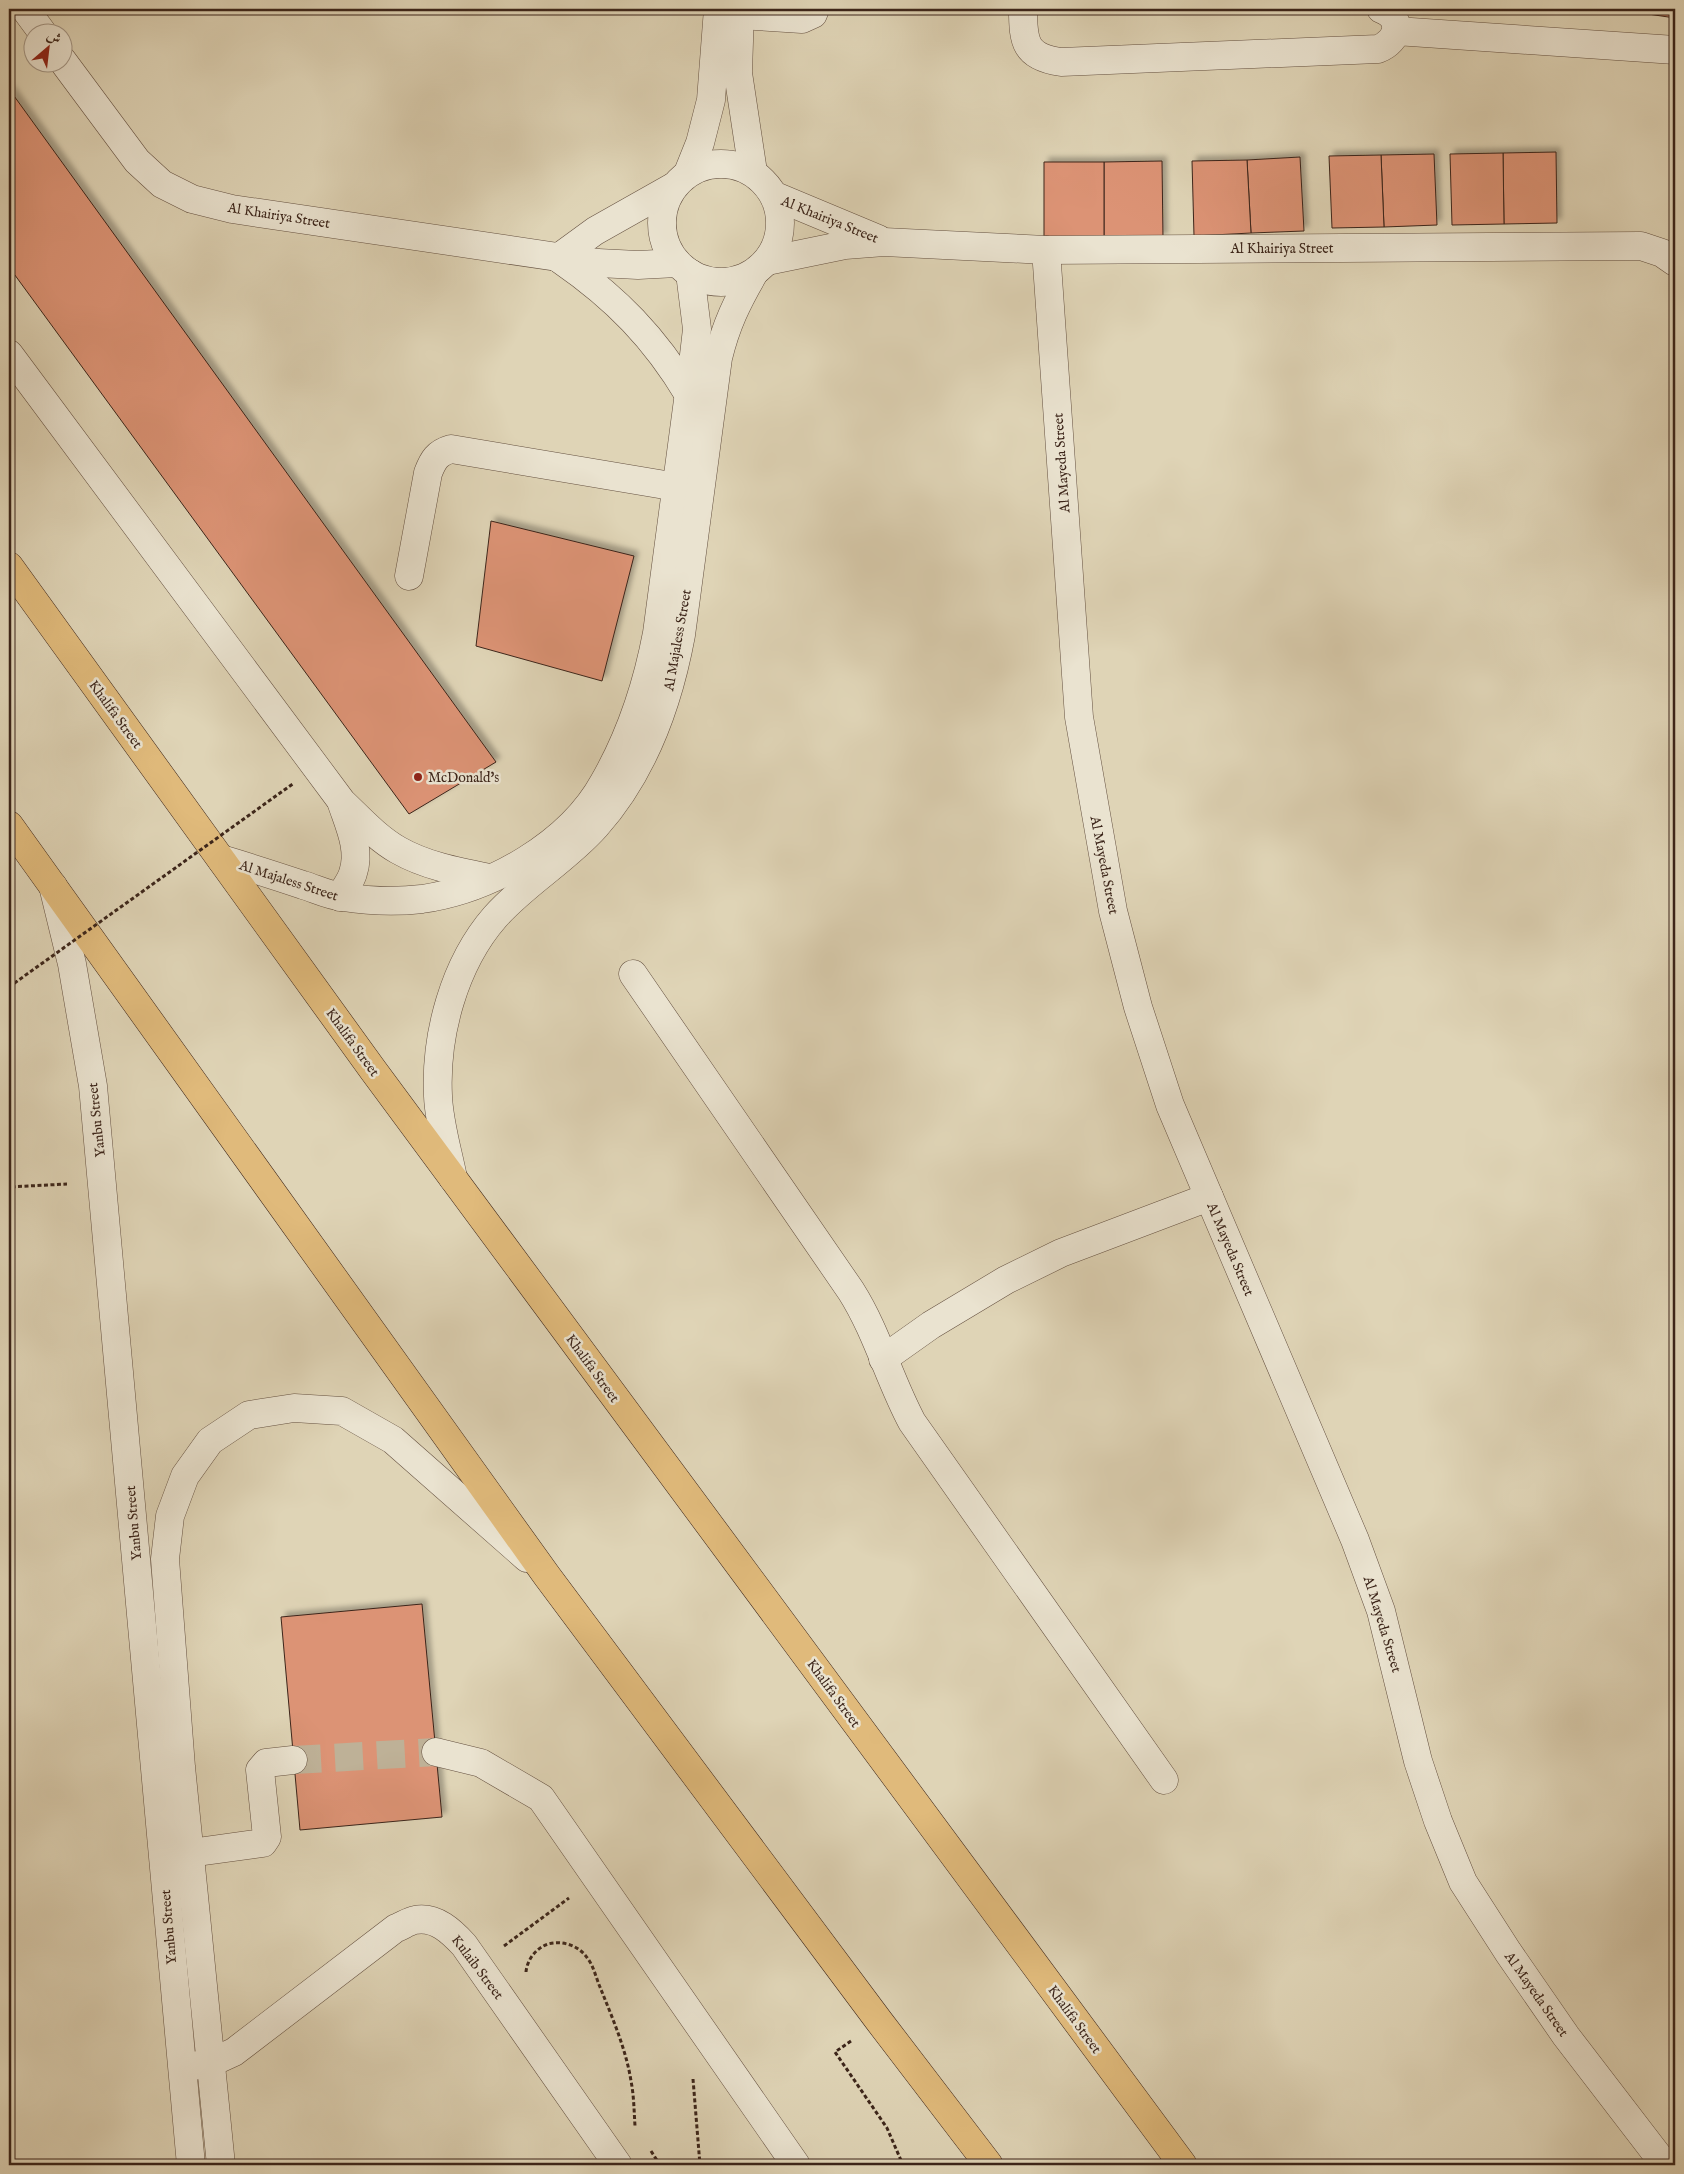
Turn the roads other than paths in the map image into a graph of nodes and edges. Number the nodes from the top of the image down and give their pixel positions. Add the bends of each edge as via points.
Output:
1 (25, 9) edge
2 (815, 9) edge
3 (1022, 9) edge
4 (1381, 9) edge
5 (732, 11) edge
6 (35, 22) edge
7 (1396, 31) junction
8 (1675, 50) edge
9 (71, 72) edge
10 (753, 172) junction
11 (680, 180) junction
12 (775, 196) junction
13 (884, 242) junction
14 (1046, 250) junction
15 (558, 258) junction
16 (1675, 262) edge
17 (761, 267) junction
18 (683, 268) junction
19 (9, 354) edge
20 (689, 395) junction
21 (677, 487) junction
22 (9, 566) edge
23 (409, 576) dead end
24 (9, 587) edge
25 (44, 614) junction
26 (342, 802) junction
27 (9, 825) edge
28 (221, 858) junction
29 (490, 878) junction
30 (52, 885) junction
31 (340, 897) junction
32 (633, 974) dead end
33 (453, 1178) junction
34 (1209, 1197) junction
35 (883, 1359) junction
36 (548, 1576) junction
37 (175, 1693) junction
38 (148, 1696) junction
39 (436, 1752) tunnel mouth
40 (293, 1760) tunnel mouth
41 (1164, 1780) dead end
42 (190, 1852) junction
43 (162, 1853) junction
44 (210, 2063) junction
45 (182, 2068) junction
46 (191, 2165) edge
47 (221, 2165) edge
48 (618, 2165) edge
49 (796, 2165) edge
50 (989, 2165) edge
51 (1183, 2165) edge
52 (1665, 2165) edge

1 - 6 street
2 - 5 street via 813,14 802,18
3 - 7 street via 1023,35 1031,49 1042,60 1061,62 1378,49 1392,40
4 - 7 street via 1391,14
5 - 10 street
5 - 11 street via 700,143
7 - 8 street
9 - 15 street, Al Khairiya Street via 137,161 162,184 192,199 232,209
10 - 11 street via 720,163 703,166
10 - 12 street
11 - 15 street via 595,231
11 - 18 street via 664,205 662,225 666,246
12 - 13 street, Al Khairiya Street
12 - 17 street via 781,230 776,246
13 - 14 street, Al Khairiya Street
13 - 17 street, Al Khairiya Street via 845,245
14 - 16 street, Al Khairiya Street via 1641,246 1662,252
14 - 34 street, Al Mayeda Street via 1079,717 1096,820 1113,911 1138,1007 1170,1105
15 - 18 street, Al Khairiya Street
15 - 20 street, Al Khairiya Street via 609,296 632,318 673,367
17 - 18 street via 733,281 711,282
17 - 33 street, Al Majaless Street via 733,310 718,358 681,635 661,716 622,792 597,825 496,916 460,972 439,1052 438,1098
18 - 20 street, Al Majaless Street via 697,330
19 - 26 street
20 - 21 street, Al Majaless Street
21 - 23 street via 451,449 441,452 433,460 428,473
21 - 29 street, Al Majaless Street via 650,669 639,708 625,740 604,783 583,811 540,851
22 - 25 main road, Khalifa Street
24 - 25 main road
25 - 28 main road, Khalifa Street
26 - 29 street via 376,835 398,850 456,872
26 - 31 street via 356,855 353,873
27 - 30 main road
28 - 31 street, Al Majaless Street
28 - 33 main road, Khalifa Street
29 - 31 street, Al Majaless Street via 423,898 395,901
30 - 36 main road
30 - 38 street, Yanbu Street via 72,964 93,1086
32 - 35 street via 851,1291 871,1326
33 - 51 main road, Khalifa Street
34 - 35 street via 1061,1253 1006,1280 931,1325
34 - 52 street, Al Mayeda Street via 1356,1540 1381,1611 1418,1761 1438,1821 1464,1882 1566,2036
35 - 41 street via 912,1422
36 - 37 street, Yanbu Street via 393,1440 342,1411 294,1408 249,1415 210,1441 185,1476 170,1516 165,1559
36 - 50 main road
37 - 38 street
37 - 42 street, Yanbu Street
38 - 43 street, Yanbu Street
39 - 49 street via 481,1763 542,1798
40 - 42 street via 266,1763 260,1770 267,1837 263,1843
42 - 43 street
42 - 44 street, Yanbu Street
43 - 45 street, Yanbu Street
44 - 45 street, Kulaib Street
44 - 47 street, Yanbu Street
44 - 48 street, Kulaib Street via 234,2052 396,1928 415,1920 434,1922 450,1930 478,1966
45 - 46 street, Yanbu Street

